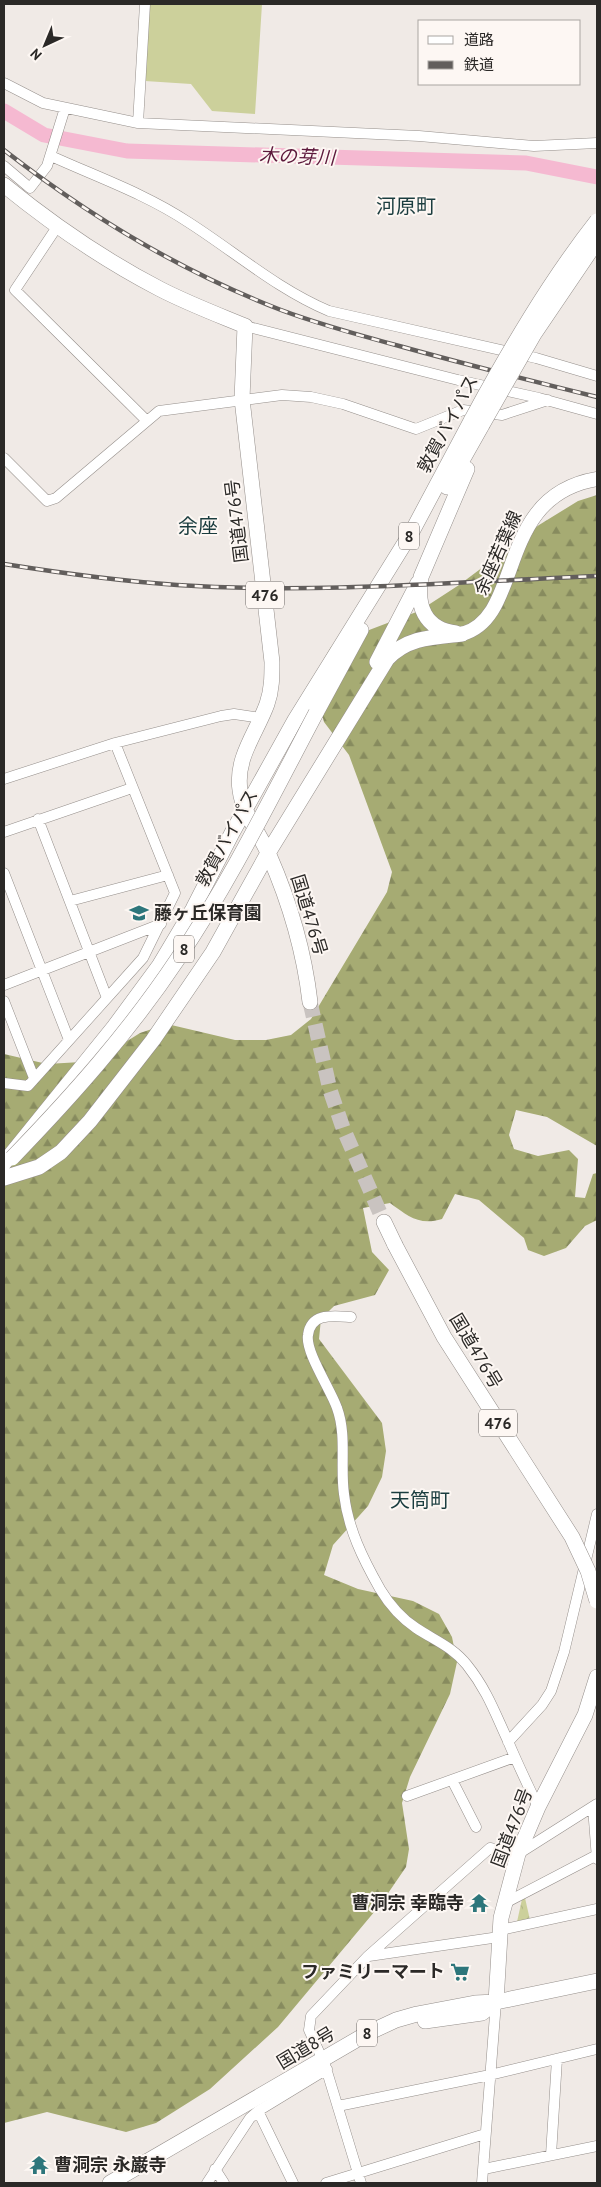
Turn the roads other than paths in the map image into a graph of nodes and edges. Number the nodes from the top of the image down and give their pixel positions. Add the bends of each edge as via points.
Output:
1 (145, 4) edge
2 (4, 83) edge
3 (64, 113) junction
4 (138, 123) junction
5 (597, 143) edge
6 (52, 154) junction
7 (4, 166) edge
8 (4, 185) edge
9 (597, 216) edge
10 (597, 221) edge
11 (57, 227) junction
12 (597, 241) edge
13 (568, 260) junction
14 (245, 326) junction
15 (597, 376) edge
16 (242, 399) junction
17 (548, 400) junction
18 (597, 414) edge
19 (147, 420) junction
20 (480, 424) junction
21 (4, 458) edge
22 (597, 479) edge
23 (411, 532) junction
24 (421, 577) junction
25 (462, 634) junction
26 (348, 654) junction
27 (261, 718) junction
28 (344, 728) junction
29 (115, 743) junction
30 (4, 779) edge
31 (132, 788) junction
32 (245, 810) junction
33 (38, 819) junction
34 (4, 832) edge
35 (268, 853) junction
36 (4, 873) edge
37 (168, 875) junction
38 (70, 901) junction
39 (161, 924) junction
40 (89, 952) junction
41 (42, 970) junction
42 (4, 985) edge
43 (107, 998) junction
44 (4, 1001) edge
45 (310, 1002) tunnel mouth
46 (70, 1040) junction
47 (34, 1078) junction
48 (4, 1083) edge
49 (7, 1160) edge
50 (4, 1178) edge
51 (384, 1222) tunnel mouth
52 (351, 1317) dead end
53 (597, 1514) edge
54 (597, 1601) edge
55 (597, 1677) edge
56 (508, 1742) junction
57 (515, 1757) junction
58 (452, 1780) junction
59 (407, 1796) dead end
60 (595, 1805) edge
61 (538, 1807) junction
62 (476, 1827) dead end
63 (518, 1854) junction
64 (597, 1856) edge
65 (505, 1903) junction
66 (597, 1909) edge
67 (499, 1934) junction
68 (368, 1956) junction
69 (597, 1981) edge
70 (496, 2002) junction
71 (597, 2049) edge
72 (557, 2059) junction
73 (323, 2060) junction
74 (490, 2075) junction
75 (255, 2106) junction
76 (338, 2106) junction
77 (485, 2134) junction
78 (597, 2146) edge
79 (551, 2155) junction
80 (216, 2169) junction
81 (484, 2169) junction
82 (359, 2178) edge
83 (110, 2183) edge
84 (207, 2183) edge
85 (224, 2183) edge
86 (293, 2183) edge
87 (326, 2183) edge
88 (482, 2183) edge

1 - 4 street
2 - 3 street
3 - 4 street
3 - 6 street
4 - 5 street via 419,136 534,146
6 - 7 street via 30,188
6 - 15 street via 180,217 302,300 329,311 536,358
8 - 11 highway
9 - 13 highway, bridge
10 - 13 highway, 敦賀バイパス / 8, bridge
11 - 14 highway via 162,290
11 - 19 street via 15,290
12 - 20 highway, 敦賀バイパス, bridge via 534,334
13 - 20 highway, 敦賀バイパス / 8, bridge via 502,364
14 - 16 highway, 国道476号 / 476
14 - 17 street
16 - 17 street via 282,395 310,397 343,404 416,429 463,410 502,414
16 - 19 street via 159,411
16 - 27 highway, 国道476号 / 476 via 272,662 270,691
17 - 18 street
19 - 21 street via 50,500 46,501
20 - 23 highway, 敦賀バイパス / 8
20 - 24 highway
20 - 26 highway, 敦賀バイパス / 8
22 - 25 main road, 余座若葉線 via 564,489 538,510 522,539 493,609 478,627
23 - 26 highway, 敦賀バイパス / 8
23 - 32 highway via 295,720
24 - 25 highway via 419,602 426,617 440,629
24 - 28 highway
25 - 28 highway via 411,641 393,652
26 - 49 highway, 敦賀バイパス / 8, bridge via 252,833 177,960 122,1036 82,1083
27 - 29 street via 234,714 221,716
27 - 32 highway, 国道476号 / 476 via 241,766 239,788
28 - 35 highway
29 - 30 street
29 - 31 street
31 - 33 street
31 - 37 street
32 - 35 highway, 国道476号 / 476
32 - 49 highway via 177,938 141,991
33 - 34 street
33 - 38 street
35 - 45 highway, 国道476号 / 476 via 300,940
35 - 50 highway via 189,989 90,1121 61,1152 39,1167
36 - 41 street
37 - 38 street
37 - 39 street via 175,893
38 - 40 street
39 - 40 street
39 - 43 street via 143,958
40 - 41 street
40 - 43 street
41 - 42 street
41 - 46 street
43 - 46 street
44 - 47 street
46 - 47 street
47 - 48 street via 28,1086
51 - 54 highway, 国道476号 / 476, bridge via 444,1337 572,1537
52 - 56 street via 326,1316 318,1319 308,1335 309,1347 337,1408 344,1494 355,1541 395,1611 447,1646 466,1664 490,1697
53 - 56 street via 564,1652 551,1691
55 - 61 highway, 国道476号 via 586,1715
56 - 57 street
57 - 58 street
57 - 61 street
58 - 59 street
58 - 62 street
60 - 63 street
60 - 64 street
61 - 63 highway, 国道476号
63 - 65 highway, 国道476号
63 - 68 street via 490,1848
64 - 65 street
65 - 67 highway, 国道476号
66 - 67 street
67 - 68 street
67 - 70 highway, 国道476号
68 - 73 street via 311,2016 309,2030
69 - 70 highway, 国道8号 / 8
70 - 73 highway via 482,2013 424,2022 401,2029 353,2053
70 - 73 highway via 482,1995 470,1994 393,2010 366,2023
70 - 74 street
70 - 75 highway, 国道8号 / 8 via 448,2007 396,2020 368,2033
71 - 72 street
72 - 74 street
72 - 79 street
73 - 75 street
73 - 76 street
74 - 76 street
74 - 77 street
75 - 80 street
75 - 83 highway, 国道8号 / 8 via 218,2120
75 - 86 street
76 - 82 street
77 - 81 street
77 - 82 street
78 - 79 street
79 - 81 street
80 - 84 street
80 - 85 street
81 - 88 street
82 - 87 street

